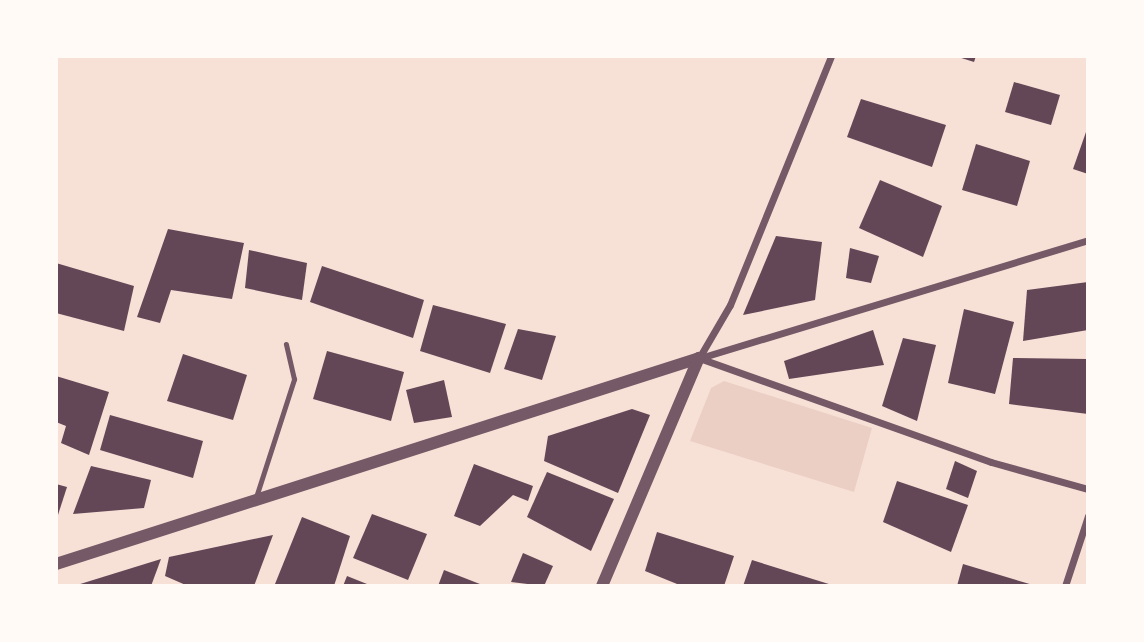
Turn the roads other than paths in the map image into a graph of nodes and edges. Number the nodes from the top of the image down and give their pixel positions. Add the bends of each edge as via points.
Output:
1 (831, 56) edge
2 (1088, 240) edge
3 (286, 344) dead end
4 (699, 358) junction
5 (1088, 489) edge
6 (255, 500) junction
7 (1088, 516) edge
8 (56, 564) edge
9 (602, 586) edge
10 (1065, 586) edge

1 - 4 street via 730,305
2 - 4 street
3 - 6 lane via 294,379
4 - 5 street via 991,462
4 - 6 street
4 - 9 street
6 - 8 street
7 - 10 street

